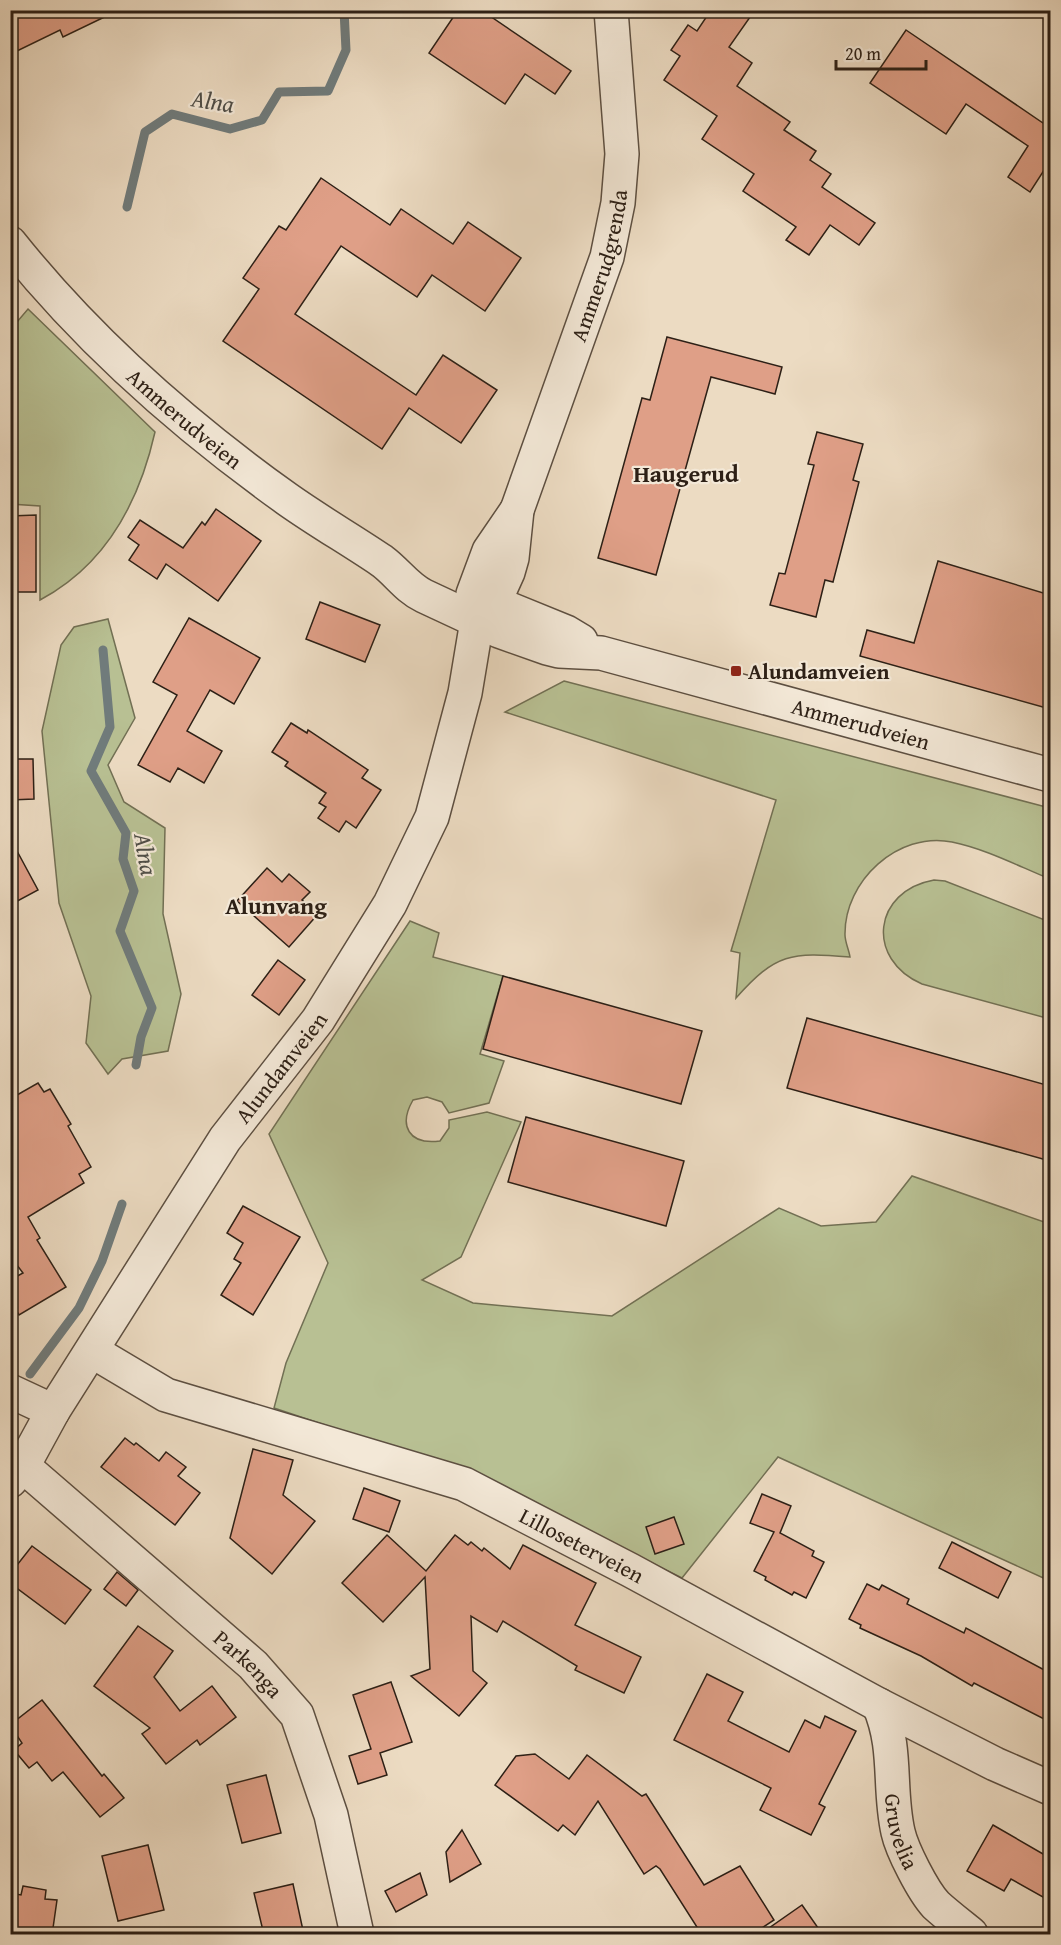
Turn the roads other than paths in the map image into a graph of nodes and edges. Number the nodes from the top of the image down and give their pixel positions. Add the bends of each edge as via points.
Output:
1 (611, 10) edge
2 (10, 243) edge
3 (517, 510) joint
4 (481, 606) junction
5 (1050, 775) edge
6 (92, 1352) junction
7 (10, 1390) edge
8 (54, 1411) junction
9 (17, 1474) edge
10 (879, 1705) junction
11 (1050, 1788) edge
12 (357, 1935) edge
13 (971, 1935) edge

1 - 3 street, Ammerudgrenda via 622,154 618,203 607,257
2 - 4 street, Ammerudveien via 97,339 192,427 294,504 384,563 423,572
3 - 4 street, Alundamveien via 512,558
4 - 5 street, Ammerudveien via 566,632 601,653
4 - 6 street, Alundamveien via 465,693 432,817 390,904 318,1020 225,1139
6 - 8 street, Alundamveien
6 - 10 street, Lilloseterveien via 166,1395 464,1484
7 - 8 street
8 - 9 street, Alundamveien
9 - 12 street, Parkenga via 253,1665 297,1715 331,1815
10 - 11 street, Lilloseterveien
10 - 13 street, Gruvelia via 889,1727 898,1833 935,1903

